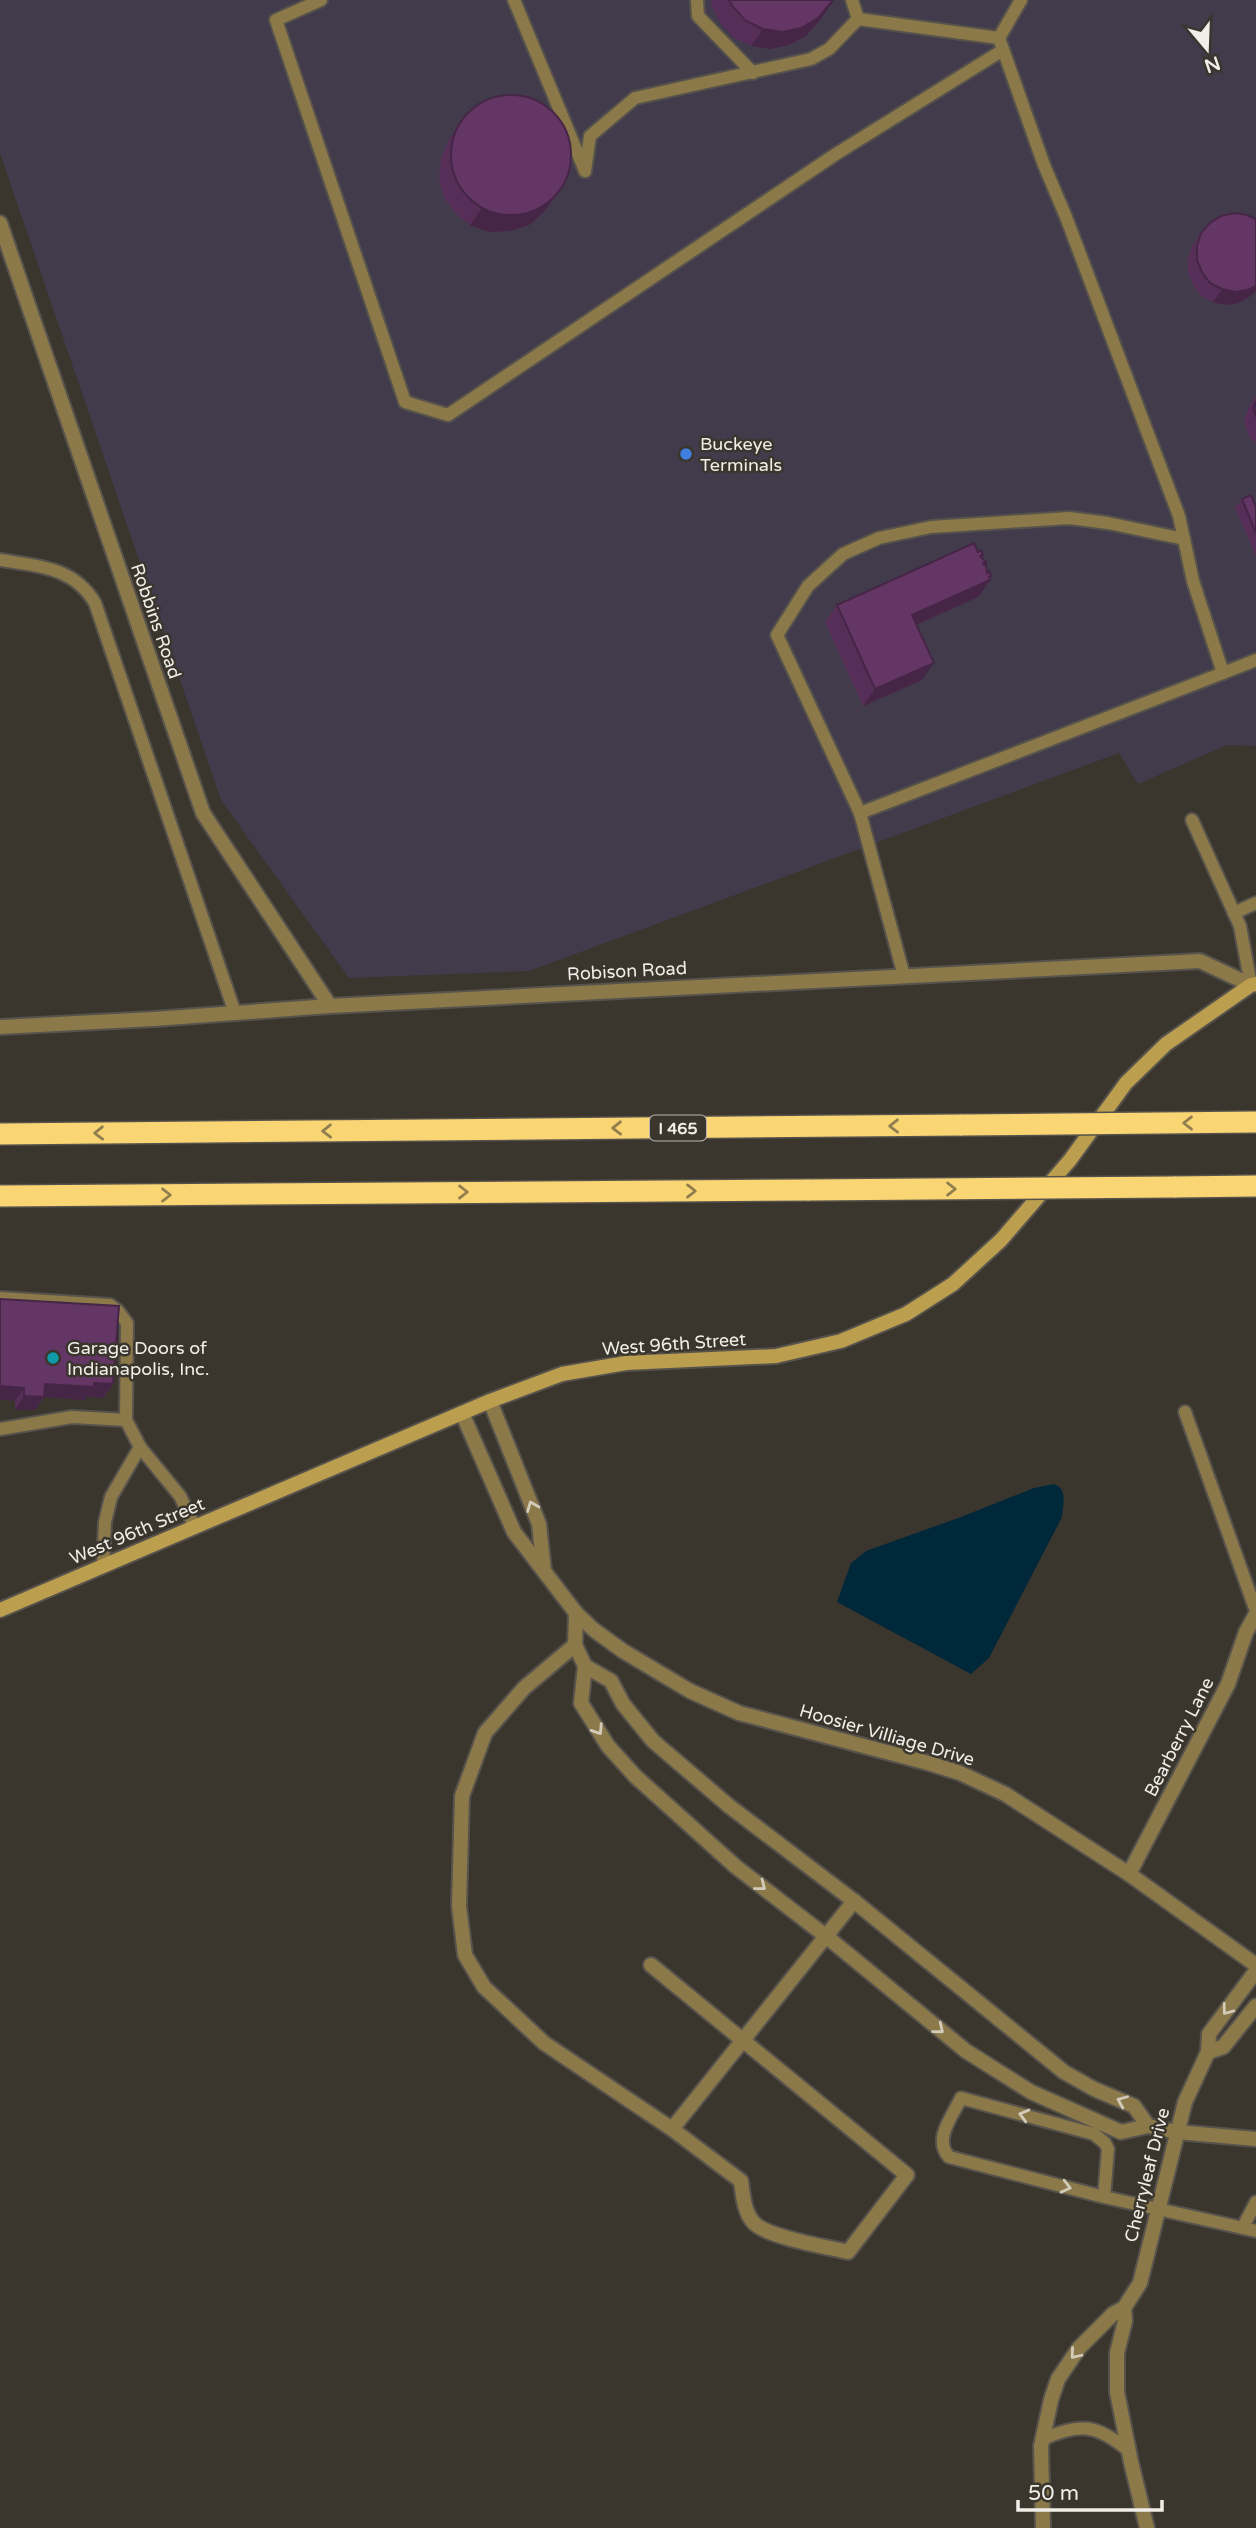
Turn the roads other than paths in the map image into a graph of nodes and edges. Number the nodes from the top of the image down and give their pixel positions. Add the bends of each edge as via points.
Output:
1 (321, 0) edge
2 (514, 0) edge
3 (697, 0) edge
4 (852, 0) edge
5 (1020, 1) edge
6 (858, 19) junction
7 (1001, 44) junction
8 (752, 73) junction
9 (0, 223) edge
10 (1184, 539) junction
11 (0, 560) edge
12 (1256, 660) edge
13 (1223, 673) junction
14 (860, 813) junction
15 (1192, 820) dead end
16 (1256, 904) edge
17 (1234, 913) junction
18 (904, 976) junction
19 (1253, 985) edge
20 (330, 1006) junction
21 (235, 1013) junction
22 (0, 1027) edge
23 (1256, 1122) edge
24 (0, 1134) edge
25 (1256, 1186) edge
26 (0, 1196) edge
27 (0, 1298) edge
28 (490, 1401) junction
29 (1185, 1412) dead end
30 (462, 1413) junction
31 (126, 1420) junction
32 (0, 1429) edge
33 (140, 1447) junction
34 (195, 1527) junction
35 (103, 1566) junction
36 (545, 1572) junction
37 (0, 1610) edge
38 (576, 1613) junction
39 (1256, 1613) edge
40 (575, 1645) junction
41 (585, 1667) junction
42 (1129, 1874) junction
43 (854, 1901) junction
44 (827, 1937) junction
45 (651, 1965) dead end
46 (1256, 1965) edge
47 (1256, 1971) edge
48 (1256, 2006) edge
49 (743, 2040) junction
50 (1208, 2052) junction
51 (1148, 2126) junction
52 (672, 2129) junction
53 (1177, 2133) junction
54 (1256, 2139) edge
55 (1104, 2197) junction
56 (1256, 2202) edge
57 (1159, 2209) junction
58 (1243, 2227) junction
59 (1256, 2231) edge
60 (1124, 2308) junction
61 (1043, 2439) junction
62 (1128, 2450) junction
63 (1043, 2528) edge
64 (1147, 2528) edge

1 - 7 lane via 276,20 405,402 448,415
2 - 8 lane via 585,171 590,136 635,99
3 - 8 lane via 698,16
4 - 6 lane
5 - 7 lane
6 - 7 lane
6 - 8 lane via 829,49 811,59
7 - 10 lane
9 - 20 street, Robbins Road via 198,801 218,839
10 - 13 lane
10 - 14 lane via 1069,518 931,527 879,538 843,554 808,586 777,635
11 - 21 lane via 70,577 87,589 95,603
12 - 13 lane
13 - 14 lane
14 - 18 lane
15 - 17 lane
16 - 17 lane
17 - 19 lane
18 - 19 street, Robison Road via 1200,961
18 - 20 street, Robison Road
19 - 28 street, West 96th Street via 1166,1045 1126,1083 1070,1160 1001,1240 953,1284 906,1314 841,1342 776,1356 626,1363 562,1374
20 - 21 street, Robison Road
21 - 22 street, Robison Road
23 -> 24 highway, I 465, bridge
26 -> 25 highway, bridge
27 - 31 lane via 110,1305 118,1311 127,1323
28 - 30 street, West 96th Street
36 -> 28 street, Hoosier Villiage Drive via 539,1524
29 - 39 lane
30 - 34 street, West 96th Street
30 - 36 street, Hoosier Villiage Drive via 514,1532
31 - 32 lane via 72,1417
31 - 33 lane
33 - 34 lane via 180,1496
33 - 35 lane via 111,1497
34 - 35 street, West 96th Street
35 - 37 street, West 96th Street
36 - 38 street, Hoosier Villiage Drive
38 - 40 street
38 - 42 street, Hoosier Villiage Drive via 623,1651 690,1691 739,1713 960,1773 1005,1794
39 - 42 street, Bearberry Lane via 1228,1684
40 - 41 street
40 - 52 street via 524,1688 485,1733 462,1796 459,1906 465,1955 484,1987 544,2043
41 - 43 street via 611,1681 653,1741 729,1806
41 -> 44 street via 581,1703 608,1746 735,1866
42 - 46 street, Hoosier Villiage Drive
43 - 44 street
51 -> 43 street via 1133,2106 1064,2072
44 - 49 street
44 -> 51 street via 966,2051 1031,2092 1121,2132
45 - 49 street
47 -> 50 street, Cherryleaf Drive via 1209,2034
48 - 50 street, Cherryleaf Drive via 1223,2047
49 - 52 street
49 - 52 street via 907,2175 848,2252 768,2232 753,2223 741,2181
50 - 53 street, Cherryleaf Drive via 1185,2102
51 - 53 street
53 - 54 street
53 - 57 street, Cherryleaf Drive
55 -> 55 lane via 1108,2148 1094,2134 961,2098 941,2140 950,2157
55 - 57 lane
56 - 58 lane
57 - 58 lane
57 - 60 street, Cherryleaf Drive via 1143,2271
58 - 59 lane
60 -> 61 street, Cherryleaf Drive via 1067,2363 1051,2400
60 - 62 street, Cherryleaf Drive via 1117,2392
61 - 62 lane via 1062,2430 1093,2428
61 - 63 street, Cherryleaf Drive
62 - 64 street, Cherryleaf Drive

